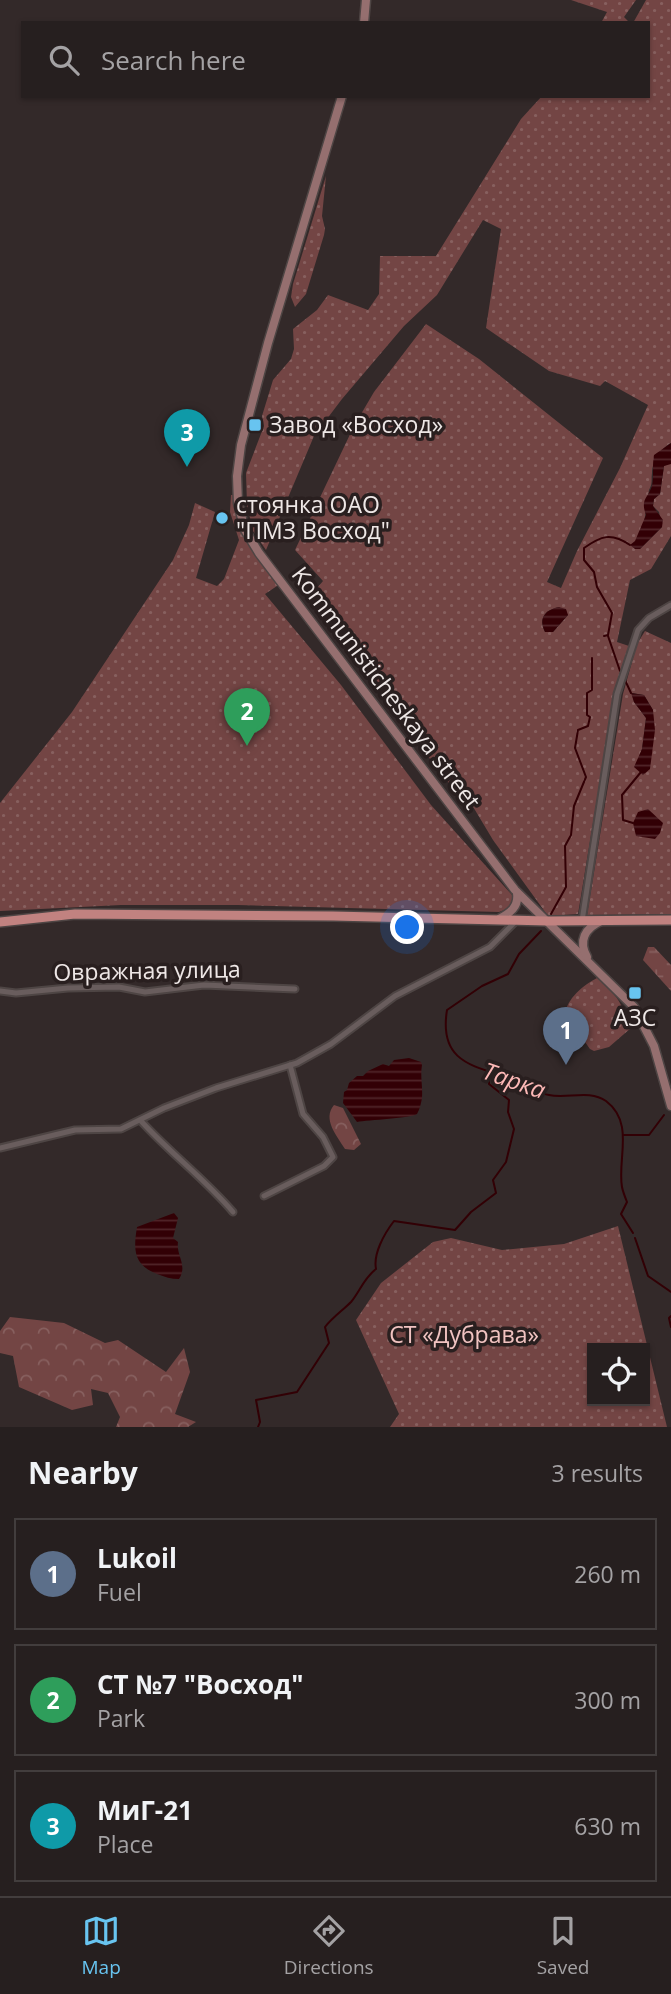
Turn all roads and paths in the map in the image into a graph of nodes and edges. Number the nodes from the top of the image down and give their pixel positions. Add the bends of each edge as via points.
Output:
1 (366, 0) edge
2 (364, 21) edge
3 (341, 98) edge
4 (671, 605) edge
5 (515, 890) junction
6 (582, 917) junction
7 (497, 920) junction
8 (671, 920) edge
9 (516, 921) junction
10 (547, 921) junction
11 (601, 921) junction
12 (0, 922) edge
13 (595, 968) junction
14 (295, 989) dead end
15 (0, 991) edge
16 (290, 1065) junction
17 (671, 1107) edge
18 (141, 1121) junction
19 (0, 1148) edge
20 (264, 1196) dead end
21 (233, 1212) dead end

1 - 2 main road
3 - 5 main road, Kommunisticheskaya street via 247,422 237,476 240,513 259,553
4 - 6 street via 638,630 617,694
5 - 7 main road via 514,909
5 - 10 main road, Kommunisticheskaya street
6 - 10 main road
6 - 11 main road
7 - 9 main road
7 - 12 main road via 75,914
8 - 11 main road
9 - 10 main road
9 - 16 street via 490,947 395,996 331,1044
10 - 13 main road, Kommunisticheskaya street
11 - 13 main road via 591,925 583,939 584,954
13 - 17 main road, Kommunisticheskaya street via 643,1023
14 - 15 street, Овражная улица via 204,985 145,992 119,987
16 - 18 street via 216,1088
16 - 20 street via 303,1114 333,1157
18 - 19 street via 121,1129 75,1130
18 - 21 street

